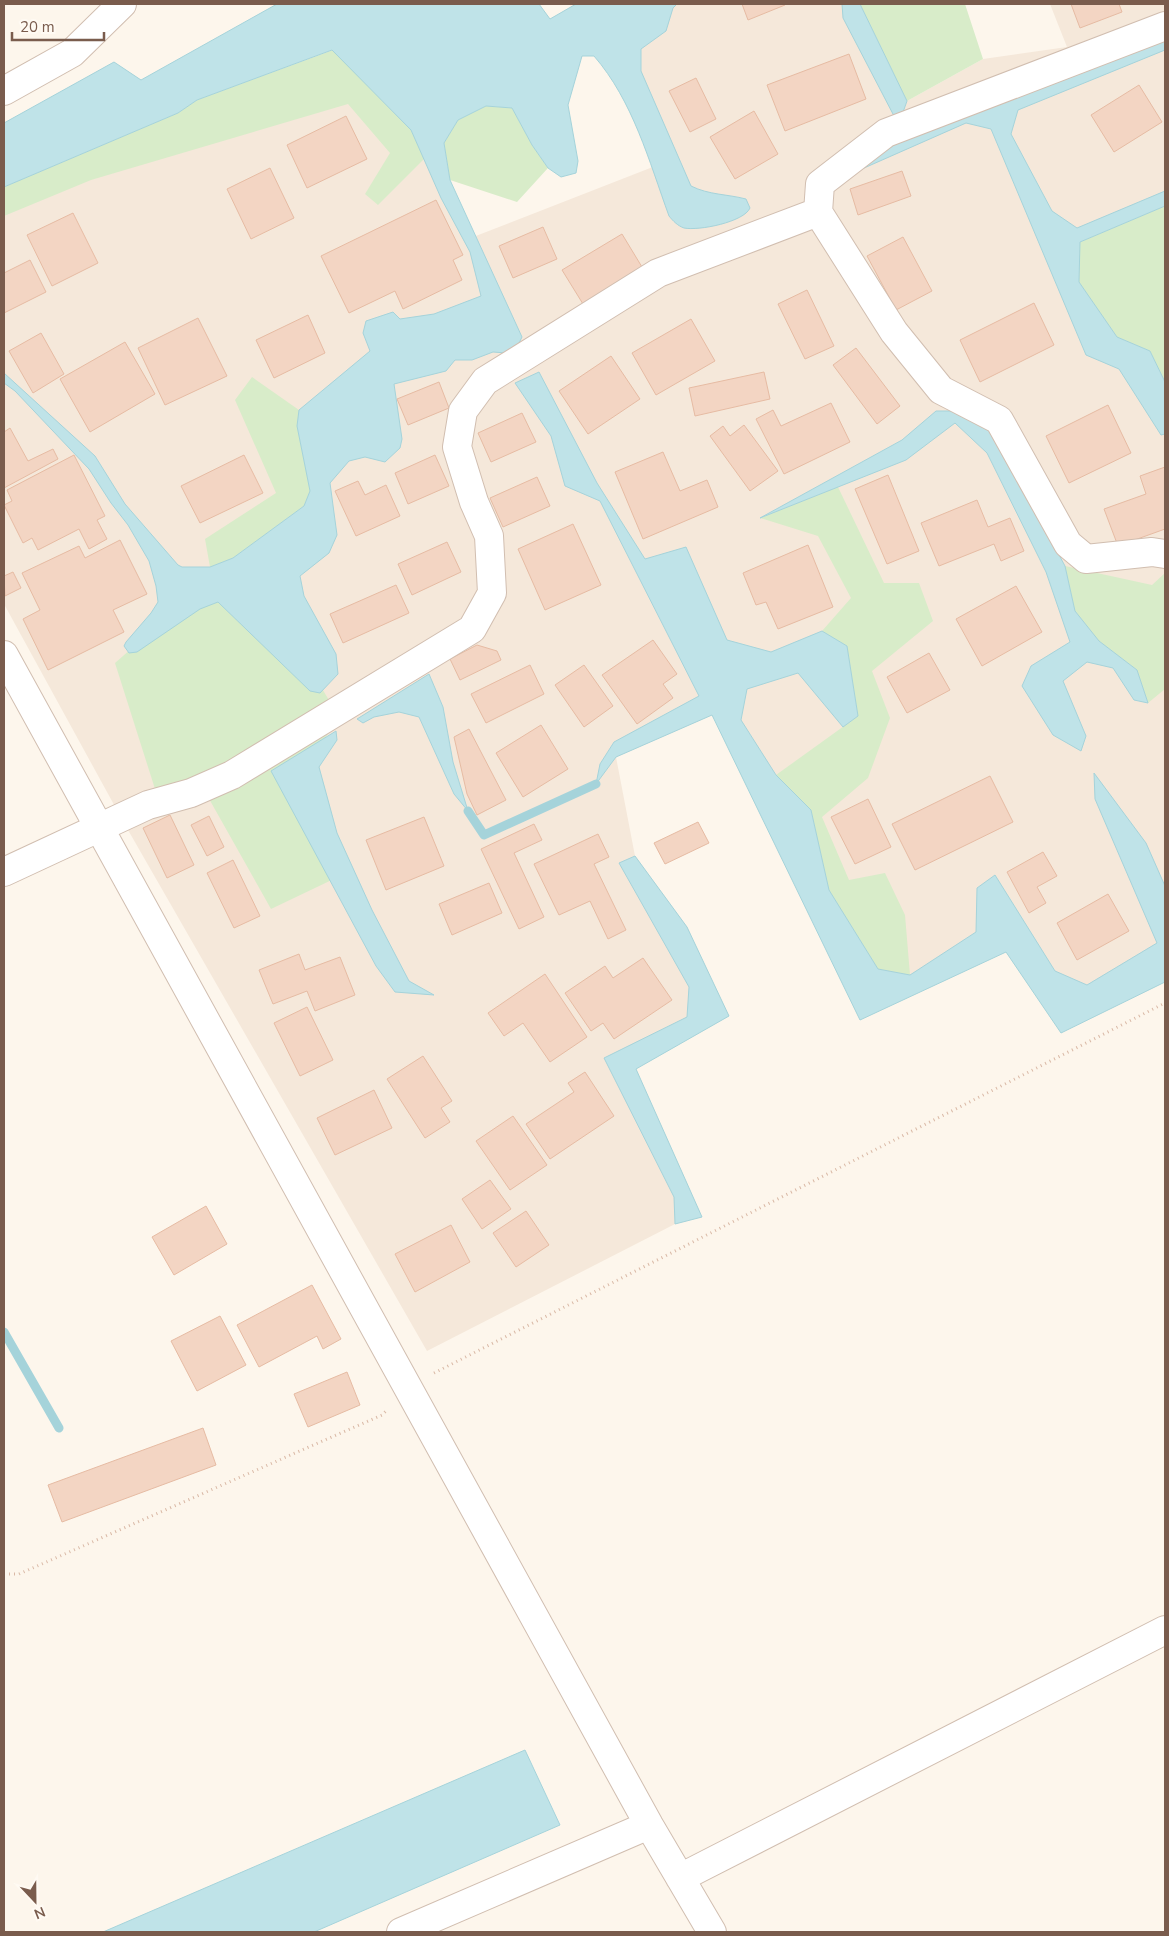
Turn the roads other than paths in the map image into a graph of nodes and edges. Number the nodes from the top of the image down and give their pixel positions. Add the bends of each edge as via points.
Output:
1 (122, 4) edge
2 (1165, 26) edge
3 (4, 91) edge
4 (818, 212) junction
5 (1165, 554) edge
6 (4, 655) edge
7 (98, 828) junction
8 (4, 872) edge
9 (1165, 1630) edge
10 (649, 1825) junction
11 (680, 1878) junction
12 (401, 1932) edge
13 (712, 1932) edge

1 - 3 street via 72,53
2 - 4 street via 886,133 820,184
4 - 5 street via 894,332 941,390 999,420 1068,544 1086,560 1152,552
4 - 7 street via 658,273 485,381 463,411 457,447 474,502 489,536 492,593 472,629 232,776 191,793 148,805
6 - 7 street
7 - 8 street
7 - 10 street
9 - 11 street
10 - 11 street
10 - 12 street
11 - 13 street

